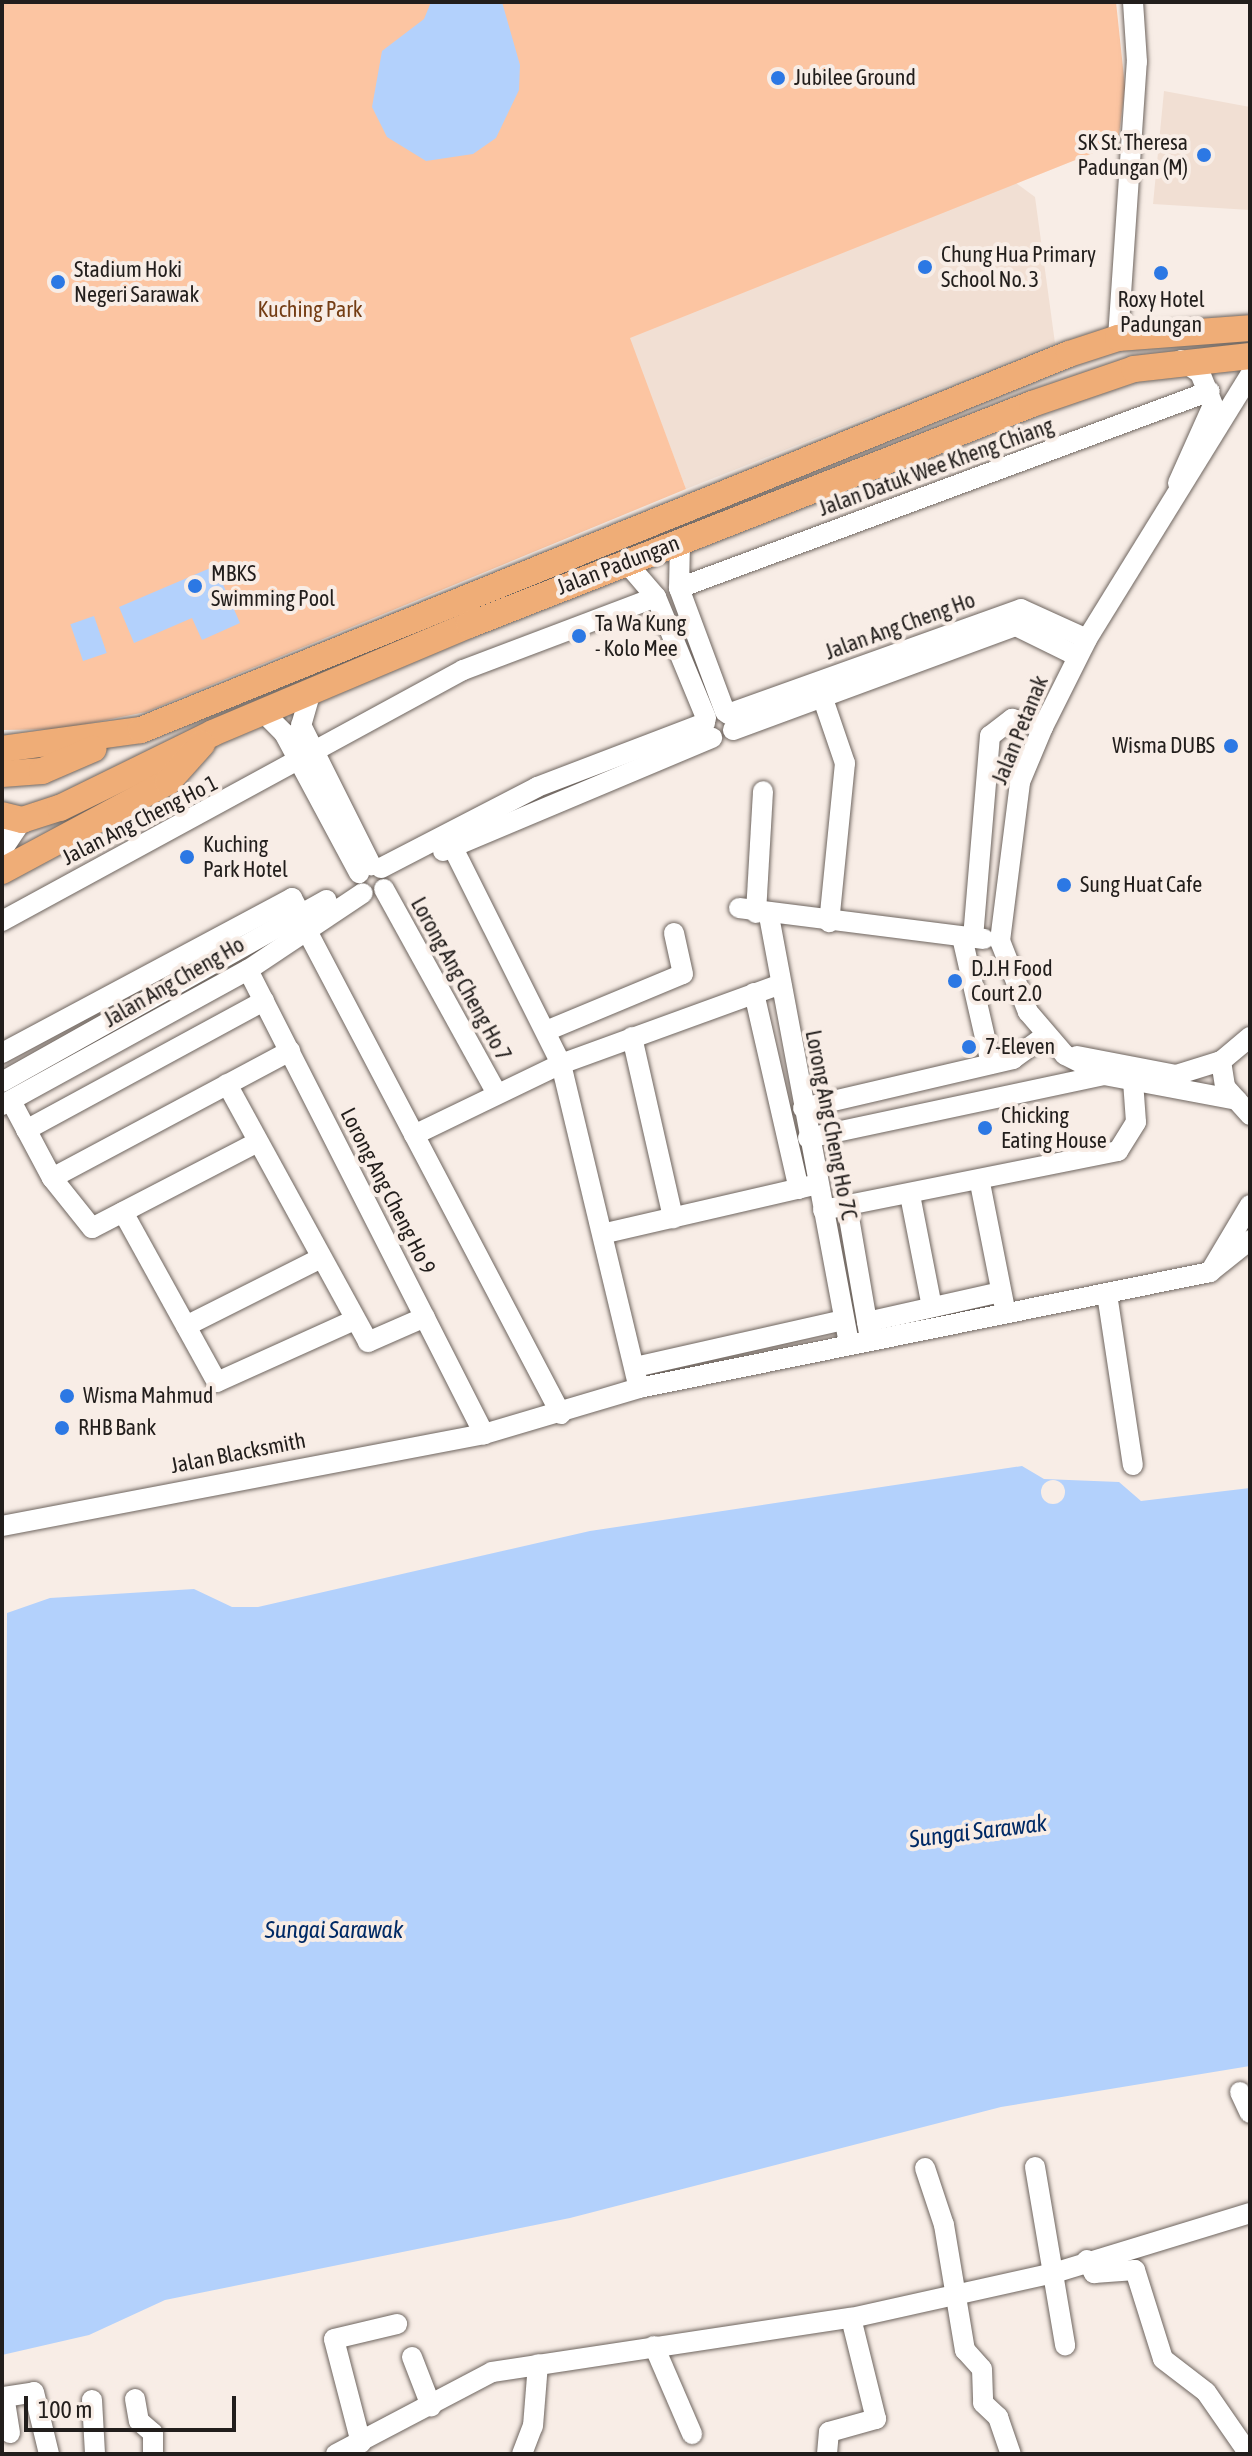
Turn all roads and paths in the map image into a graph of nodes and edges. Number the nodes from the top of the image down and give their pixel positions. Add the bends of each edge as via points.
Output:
1 (1133, 2) edge
2 (1250, 328) edge
3 (1118, 338) junction
4 (1250, 356) edge
5 (1181, 360) junction
6 (1250, 375) edge
7 (1210, 391) junction
8 (1161, 523) junction
9 (680, 541) junction
10 (625, 561) junction
11 (679, 588) junction
12 (656, 597) junction
13 (1082, 648) junction
14 (311, 691) junction
15 (822, 696) junction
16 (265, 714) junction
17 (718, 722) junction
18 (1043, 727) junction
19 (141, 730) junction
20 (213, 733) junction
21 (2, 749) edge
22 (307, 756) junction
23 (9, 775) edge
24 (763, 791) dead end
25 (12, 817) edge
26 (452, 846) junction
27 (2, 850) edge
28 (2, 871) edge
29 (372, 881) junction
30 (755, 912) junction
31 (2, 921) edge
32 (303, 922) junction
33 (829, 922) junction
34 (674, 933) dead end
35 (968, 938) junction
36 (1000, 941) junction
37 (248, 970) junction
38 (781, 984) junction
39 (754, 993) junction
40 (264, 1001) junction
41 (546, 1031) junction
42 (632, 1037) junction
43 (1043, 1037) junction
44 (1250, 1037) edge
45 (290, 1051) junction
46 (2, 1053) edge
47 (1065, 1055) junction
48 (1221, 1061) junction
49 (561, 1064) junction
50 (991, 1064) junction
51 (1105, 1075) junction
52 (1133, 1081) junction
53 (227, 1084) junction
54 (490, 1095) junction
55 (5, 1096) edge
56 (1243, 1107) edge
57 (803, 1108) junction
58 (26, 1130) junction
59 (414, 1135) junction
60 (808, 1138) junction
61 (258, 1142) junction
62 (52, 1178) junction
63 (980, 1183) junction
64 (808, 1186) junction
65 (910, 1195) junction
66 (1250, 1205) edge
67 (847, 1206) junction
68 (823, 1210) junction
69 (123, 1212) junction
70 (673, 1218) junction
71 (606, 1233) junction
72 (1250, 1240) edge
73 (319, 1259) junction
74 (1210, 1272) junction
75 (1107, 1294) junction
76 (1003, 1302) junction
77 (932, 1307) junction
78 (425, 1317) junction
79 (844, 1320) junction
80 (352, 1321) junction
81 (186, 1326) junction
82 (869, 1330) junction
83 (849, 1342) junction
84 (635, 1367) junction
85 (639, 1388) junction
86 (561, 1414) junction
87 (484, 1434) junction
88 (1133, 1465) dead end
89 (2, 1526) edge
90 (1240, 2092) dead end
91 (1250, 2113) edge
92 (1035, 2167) dead end
93 (925, 2168) dead end
94 (1250, 2213) edge
95 (1087, 2260) junction
96 (1054, 2273) junction
97 (958, 2295) junction
98 (851, 2318) junction
99 (397, 2324) dead end
100 (1065, 2345) dead end
101 (654, 2346) junction
102 (412, 2357) dead end
103 (538, 2364) junction
104 (135, 2399) dead end
105 (92, 2400) dead end
106 (431, 2406) junction
107 (10, 2433) dead end
108 (692, 2434) dead end
109 (361, 2443) junction
110 (49, 2454) edge
111 (95, 2454) edge
112 (153, 2454) edge
113 (336, 2454) edge
114 (522, 2454) edge
115 (827, 2454) edge
116 (1011, 2454) edge
117 (1249, 2454) edge

1 - 3 street via 1137,62
2 - 3 main road, Jalan Padungan
3 - 19 main road, Jalan Padungan
4 - 5 main road, Jalan Padungan
5 - 7 street
5 - 9 main road, Jalan Padungan via 1032,404
6 - 8 street, Jalan Petanak
7 - 8 street, Jalan Petanak via 1209,419
7 - 11 street, Jalan Datuk Wee Kheng Chiang
8 - 13 street, Jalan Petanak
9 - 10 main road, Jalan Padungan
9 - 11 street
10 - 12 street
10 - 14 main road, Jalan Padungan
11 - 17 street
12 - 17 street
12 - 22 street via 463,670
13 - 15 street, Jalan Ang Cheng Ho via 1016,626
13 - 17 street, Jalan Ang Cheng Ho via 1021,609
13 - 18 street, Jalan Petanak
14 - 16 main road, Jalan Padungan
14 - 22 street, Lorong Ang Cheng Ho 7 via 301,725
15 - 17 street, Jalan Ang Cheng Ho
15 - 33 street via 845,763
16 - 20 main road, Jalan Padungan
16 - 22 street, Lorong Ang Cheng Ho 7
17 - 26 street, Jalan Ang Cheng Ho
17 - 29 street, Jalan Ang Cheng Ho via 537,787
18 - 35 street via 1023,719 1003,722 990,736
18 - 36 street, Jalan Petanak via 1020,782
19 - 21 main road, Jalan Padungan
19 - 23 main road
20 - 25 main road, Jalan Padungan
20 - 28 main road via 168,782
22 - 29 street, Lorong Ang Cheng Ho 7
22 - 31 street, Jalan Ang Cheng Ho 1
23 - 25 main road
24 - 30 street, Lorong Ang Cheng Ho 7C
25 - 27 street
26 - 29 street, Jalan Ang Cheng Ho
26 - 41 street
29 - 32 street, Jalan Ang Cheng Ho
29 - 54 street, Lorong Ang Cheng Ho 7
30 - 33 street
30 - 38 street, Lorong Ang Cheng Ho 7C
32 - 37 street, Jalan Ang Cheng Ho
32 - 46 street via 292,898
32 - 55 street, Jalan Ang Cheng Ho
32 - 59 street
33 - 35 street
34 - 41 street via 683,974
35 - 36 street
35 - 50 street
36 - 43 street
37 - 40 street, Lorong Ang Cheng Ho 9
37 - 55 street, Jalan Ang Cheng Ho
38 - 39 street
38 - 57 street, Lorong Ang Cheng Ho 7C
39 - 42 street
39 - 64 street
40 - 45 street, Lorong Ang Cheng Ho 9
40 - 58 street
41 - 49 street
42 - 49 street
42 - 70 street
43 - 47 street
43 - 50 street via 1029,1052
44 - 48 street
45 - 53 street
45 - 78 street, Lorong Ang Cheng Ho 9
47 - 48 street via 1176,1075
47 - 51 street
48 - 56 street via 1225,1087
49 - 54 street
49 - 71 street
50 - 57 street
51 - 52 street
51 - 60 street
52 - 56 street
52 - 63 street via 1136,1122 1118,1151
53 - 61 street
53 - 62 street
54 - 59 street
55 - 58 street
57 - 60 street, Lorong Ang Cheng Ho 7C
58 - 62 street
59 - 86 street
60 - 64 street, Lorong Ang Cheng Ho 7C
61 - 69 street
61 - 73 street
62 - 69 street via 88,1228
63 - 65 street
63 - 76 street
64 - 68 street, Lorong Ang Cheng Ho 7C
64 - 70 street
65 - 67 street
65 - 77 street
66 - 74 street
67 - 68 street
67 - 82 street
68 - 79 street, Lorong Ang Cheng Ho 7C
69 - 81 street
70 - 71 street
71 - 84 street
72 - 74 street
73 - 80 street
73 - 81 street
74 - 75 street
75 - 76 street
75 - 88 street
76 - 77 street
76 - 82 street
77 - 82 street
78 - 80 street via 373,1344
78 - 87 street, Lorong Ang Cheng Ho 9
79 - 83 street, Lorong Ang Cheng Ho 7C
79 - 84 street
80 - 81 street via 223,1384
82 - 83 street, Jalan Blacksmith
83 - 85 street, Jalan Blacksmith
84 - 85 street
85 - 86 street, Jalan Blacksmith
86 - 87 street, Jalan Blacksmith
87 - 89 street, Jalan Blacksmith
90 - 91 street
92 - 96 street
93 - 97 street
94 - 95 street
95 - 96 street
95 - 117 street via 1094,2273 1135,2270 1163,2359 1206,2392
96 - 97 street
96 - 100 street
97 - 98 street
97 - 116 street via 965,2350 982,2369 983,2403 998,2417
98 - 101 street
98 - 115 street via 876,2419 829,2432
99 - 109 street via 334,2339
101 - 103 street
101 - 108 street
102 - 106 street
103 - 106 street via 492,2372
103 - 114 street
104 - 112 street via 139,2421 153,2433
105 - 111 street
106 - 109 street
107 - 110 street via 4,2397 34,2392
109 - 113 street

